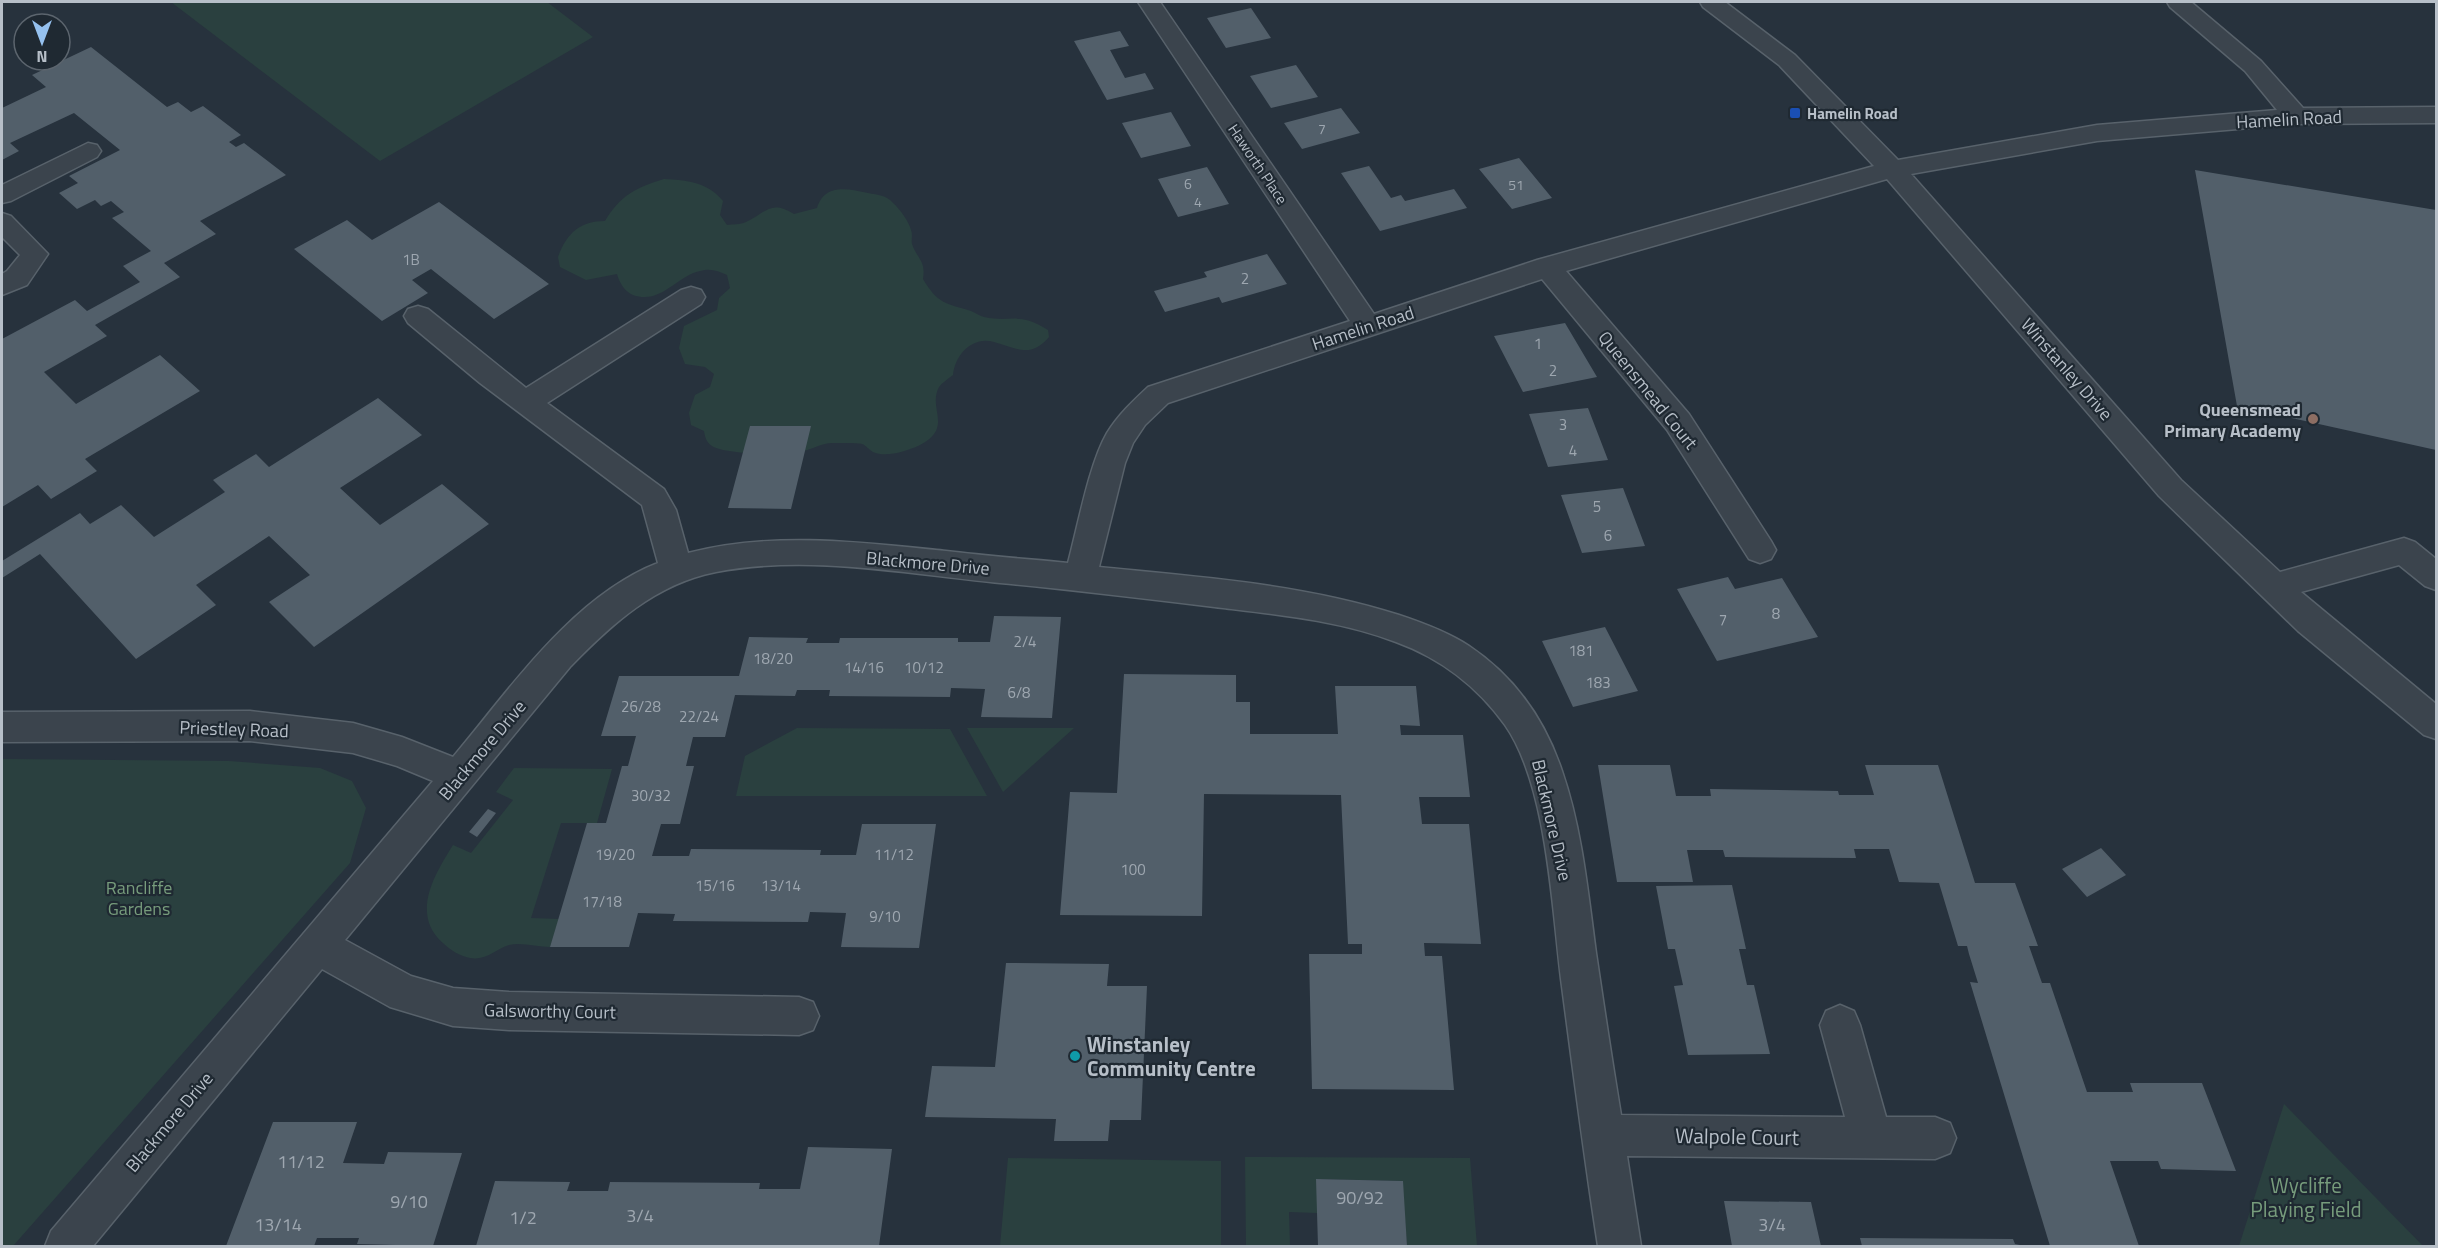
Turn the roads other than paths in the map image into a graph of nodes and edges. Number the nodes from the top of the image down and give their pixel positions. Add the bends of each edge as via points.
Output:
1 (1149, 2) edge
2 (1711, 2) edge
3 (2178, 2) edge
4 (2436, 115) edge
5 (2296, 116) junction
6 (88, 151) dead end
7 (1892, 169) junction
8 (2, 195) edge
9 (2, 222) edge
10 (1547, 267) junction
11 (2, 286) edge
12 (691, 297) dead end
13 (418, 316) dead end
14 (1368, 326) junction
15 (526, 402) junction
16 (1760, 550) dead end
17 (676, 569) junction
18 (1081, 576) junction
19 (2436, 576) edge
20 (2274, 587) junction
21 (2436, 724) edge
22 (2, 727) edge
23 (460, 776) junction
24 (316, 945) junction
25 (799, 1016) dead end
26 (1840, 1025) dead end
27 (1602, 1135) junction
28 (1871, 1138) junction
29 (1935, 1138) dead end
30 (66, 1246) edge
31 (1619, 1246) edge

1 - 14 street, Haworth Place
2 - 7 street, Winstanley Drive via 1787,60
3 - 5 street via 2253,66
4 - 5 street, Hamelin Road
5 - 7 street, Hamelin Road via 2097,134
6 - 8 street
7 - 10 street, Hamelin Road
7 - 20 street, Winstanley Drive via 2170,488
9 - 11 street via 35,254 17,278
10 - 14 street, Hamelin Road
10 - 16 street, Queensmead Court via 1678,422
12 - 15 street
13 - 15 street
14 - 18 street, Hamelin Road via 1158,395 1119,439
15 - 17 street via 653,496
17 - 18 street, Blackmore Drive via 742,554 797,553
17 - 23 street, Blackmore Drive via 629,594 591,624 558,657
18 - 27 street, Blackmore Drive via 1265,599 1374,621 1437,644 1483,676 1520,717 1544,765 1563,853
19 - 20 street via 2404,550
20 - 21 street, Winstanley Drive
22 - 23 street, Priestley Road via 250,726 353,738 402,752
23 - 24 street, Blackmore Drive
24 - 25 street, Galsworthy Court via 404,993 453,1007
24 - 30 street, Blackmore Drive
26 - 28 street
27 - 28 street, Walpole Court
27 - 31 street, Blackmore Drive
28 - 29 street, Walpole Court

